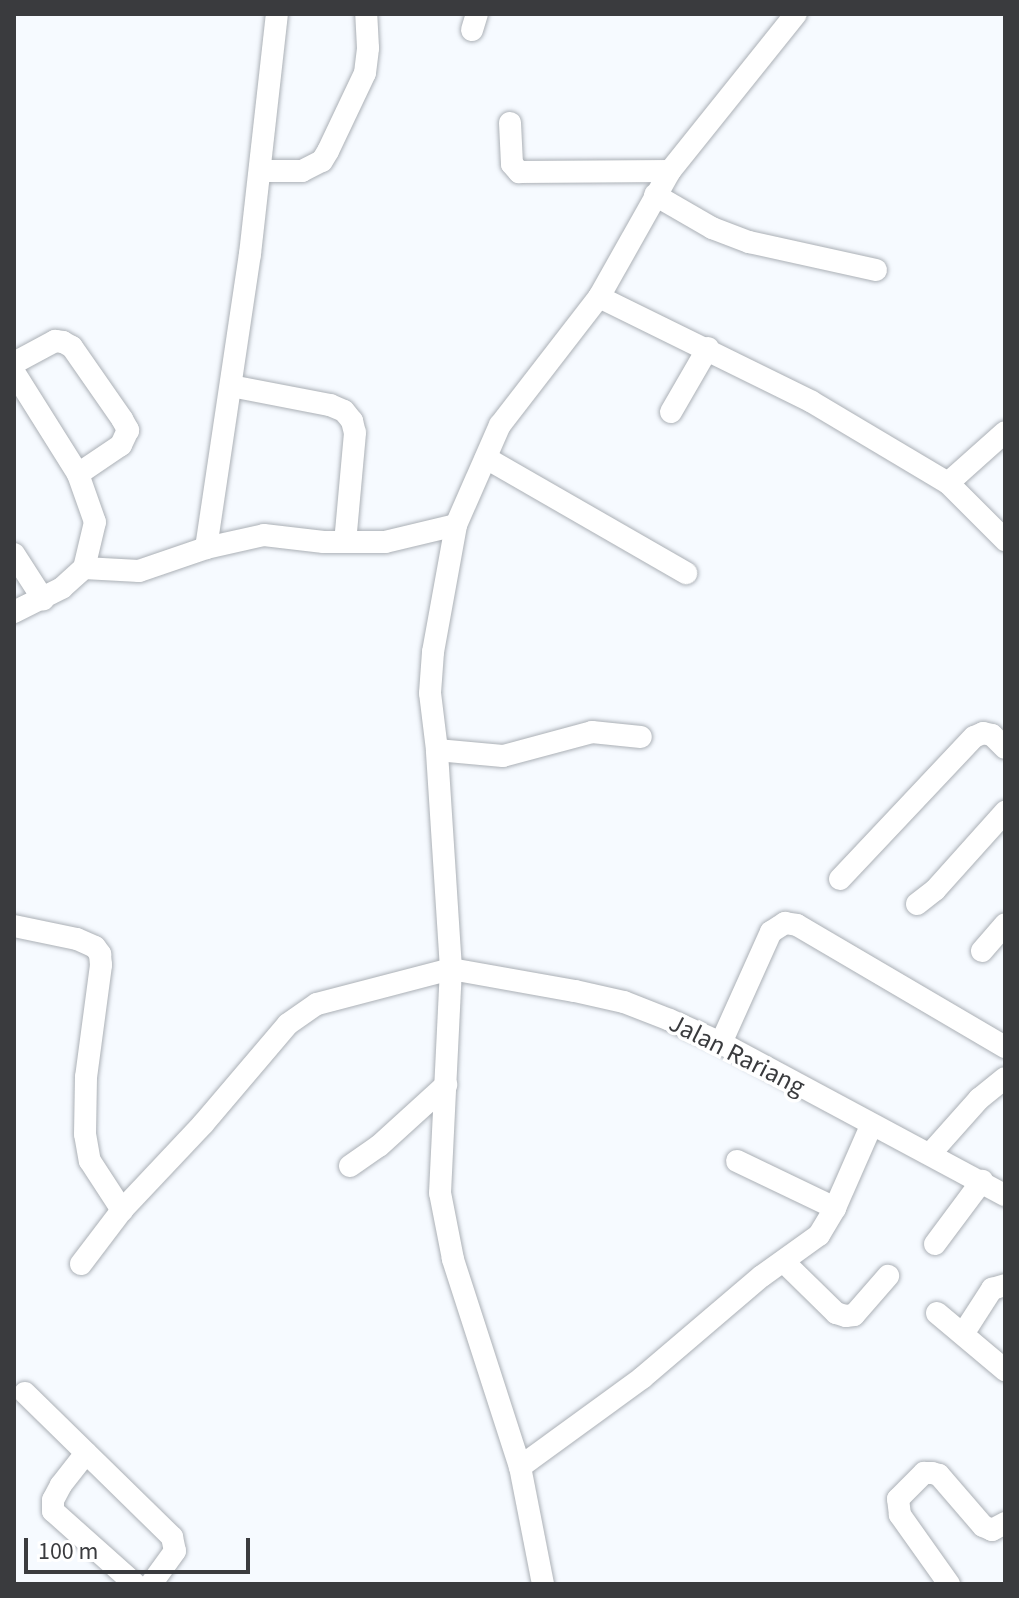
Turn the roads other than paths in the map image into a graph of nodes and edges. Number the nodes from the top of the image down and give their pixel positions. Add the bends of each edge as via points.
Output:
1 (277, 14) edge
2 (366, 14) edge
3 (796, 14) edge
4 (510, 123) dead end
5 (260, 171) junction
6 (670, 171) junction
7 (655, 195) junction
8 (876, 270) dead end
9 (599, 297) junction
10 (708, 348) junction
11 (14, 363) edge
12 (14, 372) edge
13 (231, 386) junction
14 (671, 412) dead end
15 (1005, 432) edge
16 (486, 458) junction
17 (78, 474) junction
18 (948, 483) junction
19 (456, 525) junction
20 (1005, 540) edge
21 (345, 542) junction
22 (206, 548) junction
23 (14, 554) edge
24 (84, 568) junction
25 (686, 573) dead end
26 (43, 599) junction
27 (14, 612) edge
28 (641, 737) dead end
29 (1005, 748) edge
30 (437, 750) junction
31 (1005, 812) edge
32 (840, 879) dead end
33 (917, 904) dead end
34 (1005, 925) edge
35 (14, 926) edge
36 (982, 951) dead end
37 (451, 969) junction
38 (721, 1043) junction
39 (1005, 1047) edge
40 (1005, 1078) edge
41 (446, 1085) junction
42 (871, 1126) junction
43 (930, 1154) junction
44 (737, 1161) dead end
45 (350, 1166) dead end
46 (982, 1181) junction
47 (1005, 1195) edge
48 (835, 1208) junction
49 (122, 1210) junction
50 (935, 1244) dead end
51 (784, 1262) junction
52 (81, 1264) dead end
53 (888, 1276) dead end
54 (1005, 1285) edge
55 (937, 1313) dead end
56 (963, 1334) junction
57 (1005, 1369) edge
58 (25, 1393) dead end
59 (86, 1453) junction
60 (520, 1467) junction
61 (1005, 1523) edge
62 (534, 1580) edge
63 (135, 1584) edge
64 (151, 1584) edge
65 (949, 1584) edge

1 - 5 street
2 - 5 street via 365,73 322,161 302,171
3 - 6 street
4 - 6 street via 512,164 519,172
5 - 13 street
6 - 7 street
7 - 8 street via 712,228 749,242
7 - 9 street
9 - 10 street
9 - 16 street via 515,403
10 - 14 street
10 - 18 street
11 - 17 street via 55,341 63,342 72,347 122,419 128,430 121,445
12 - 17 street
13 - 21 street via 330,405 352,421
13 - 22 street
15 - 18 street
16 - 19 street
16 - 25 street
17 - 24 street via 95,522
18 - 20 street
19 - 21 street via 385,542
19 - 30 street via 433,652 430,693
21 - 22 street via 264,535
22 - 24 street via 139,571
23 - 26 street
24 - 26 street
26 - 27 street
28 - 30 street via 592,732 503,756
29 - 32 street via 992,735 974,737
30 - 37 street
31 - 33 street
34 - 36 street
35 - 49 street via 77,939 100,954 85,1134 90,1161
37 - 38 street, Jalan Rariang via 624,1002
37 - 41 street
37 - 49 street via 317,1004 288,1024
38 - 39 street via 771,932 785,923 797,925
38 - 42 street, Jalan Rariang
40 - 43 street
41 - 45 street
41 - 60 street via 440,1193 453,1259
42 - 43 street, Jalan Rariang
42 - 48 street
43 - 46 street, Jalan Rariang
44 - 48 street
46 - 47 street, Jalan Rariang
46 - 50 street
48 - 51 street via 819,1235
49 - 52 street
51 - 53 street via 836,1313 846,1316 854,1315
51 - 60 street via 642,1378
54 - 56 street via 992,1289
55 - 56 street
56 - 57 street
58 - 59 street
59 - 63 street via 61,1485 53,1511
59 - 64 street via 175,1541 172,1558
60 - 62 street
61 - 65 street via 992,1530 983,1526 932,1473 924,1473 898,1499 900,1515

